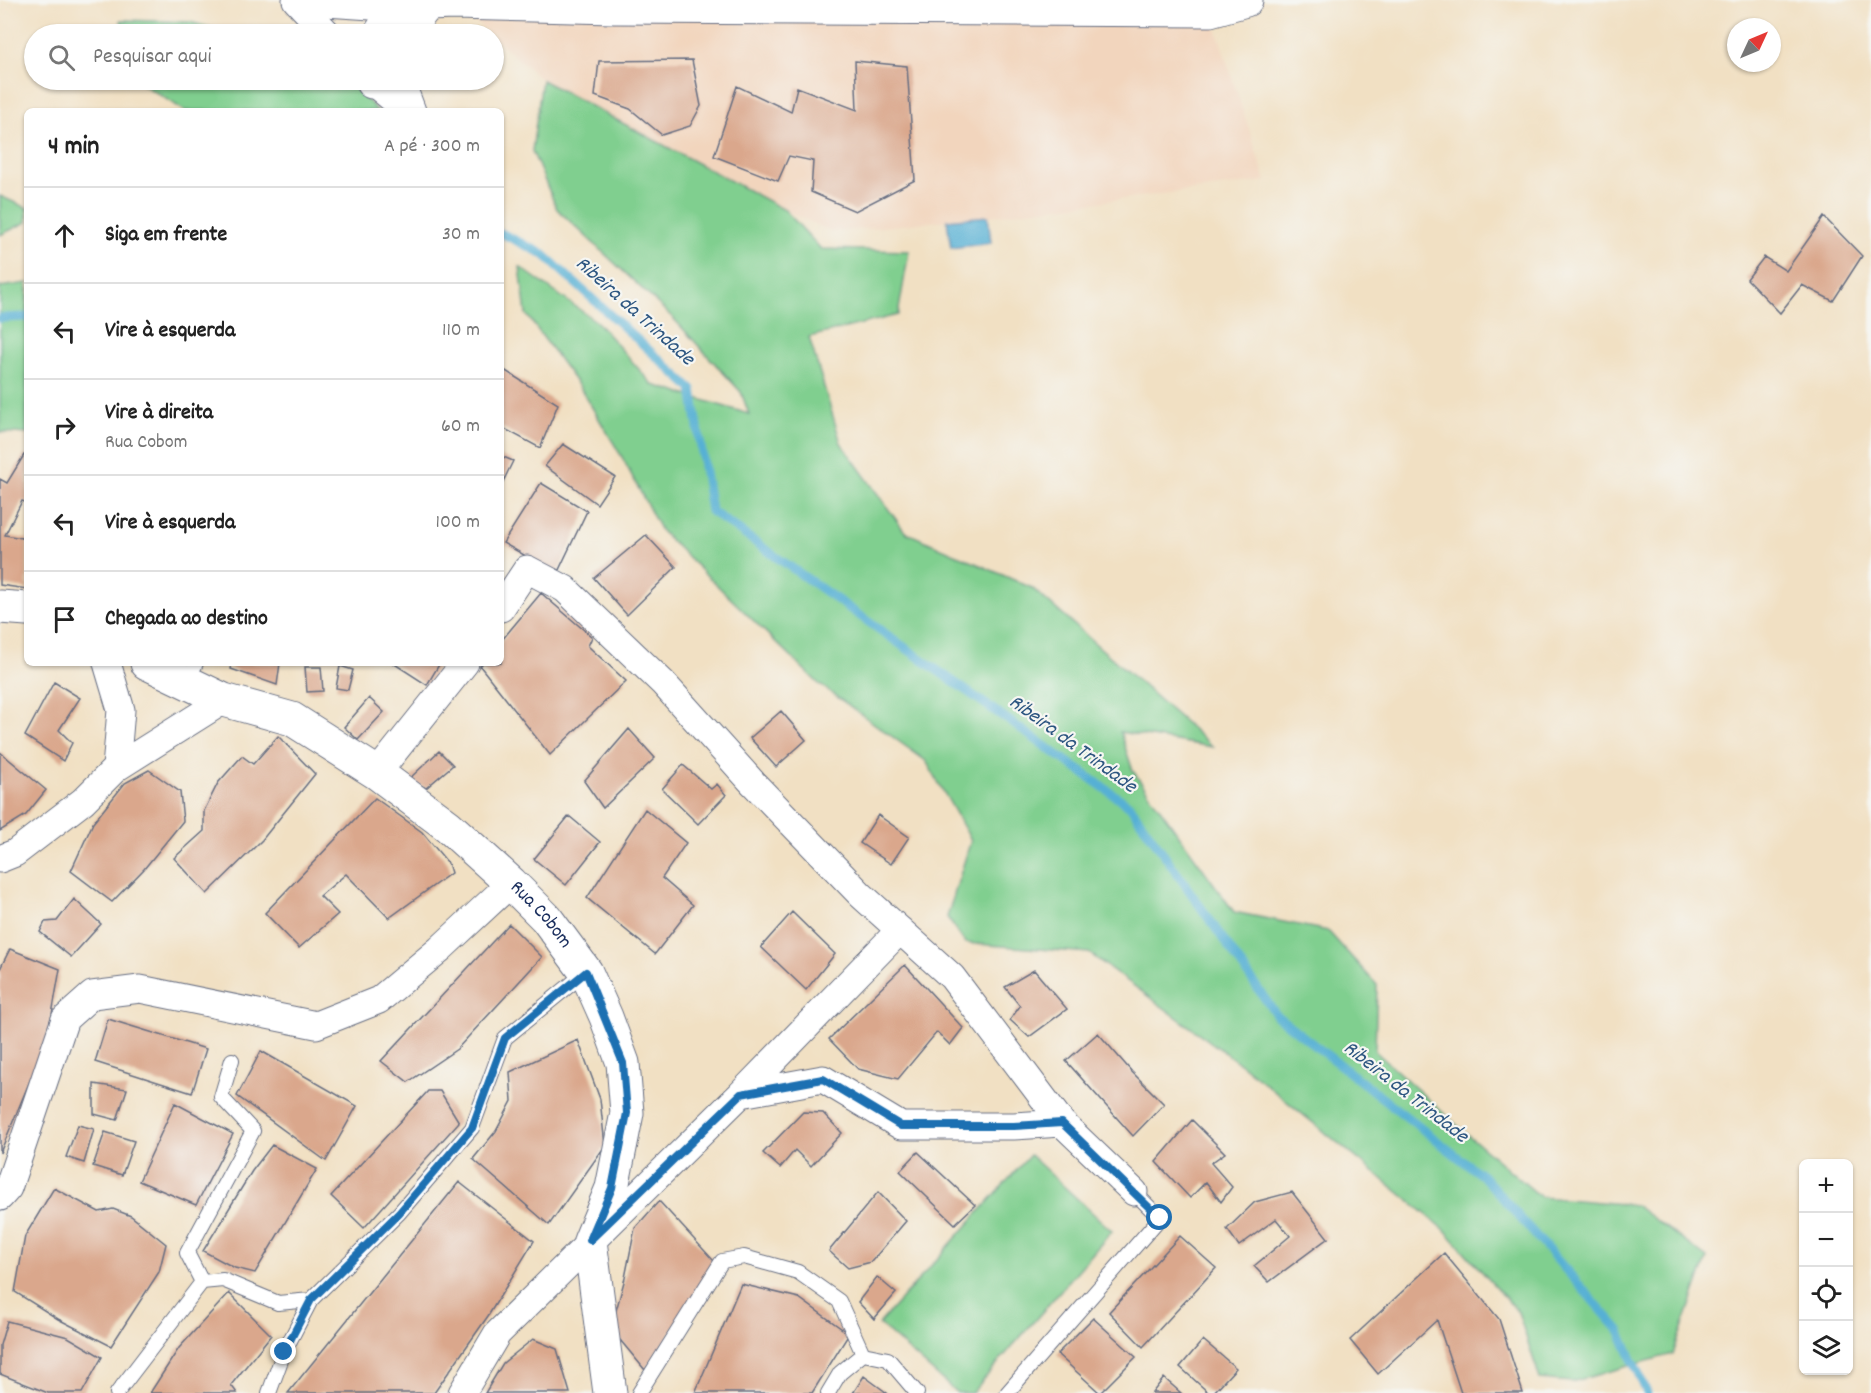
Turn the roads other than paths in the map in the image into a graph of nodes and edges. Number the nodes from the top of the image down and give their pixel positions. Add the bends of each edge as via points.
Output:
1 (296, 0) edge
2 (326, 0) edge
3 (1246, 0) edge
4 (615, 3) edge
5 (430, 9) edge
6 (319, 24) edge
7 (386, 24) edge
8 (389, 90) edge
9 (407, 108) edge
10 (504, 604) edge
11 (0, 607) edge
12 (24, 609) edge
13 (108, 666) edge
14 (160, 666) edge
15 (463, 666) edge
16 (192, 673) edge
17 (224, 700) junction
18 (116, 768) junction
19 (377, 773) junction
20 (0, 859) edge
21 (511, 883) junction
22 (900, 930) junction
23 (586, 972) junction
24 (232, 1059) dead end
25 (741, 1094) junction
26 (1062, 1123) junction
27 (1134, 1192) joint
28 (0, 1197) edge
29 (590, 1240) junction
30 (202, 1282) junction
31 (311, 1300) junction
32 (863, 1354) junction
33 (117, 1393) edge
34 (269, 1393) edge
35 (462, 1393) edge
36 (610, 1393) edge
37 (639, 1393) edge
38 (828, 1393) edge
39 (917, 1393) edge
40 (1007, 1393) edge

1 - 6 street
2 - 5 street
3 - 4 street via 1210,10
4 - 5 street
5 - 7 street
8 - 9 street
10 - 22 street via 527,569 566,589 663,683 753,783
11 - 12 street
13 - 18 street via 121,710
14 - 16 street, Rua Cobom
15 - 19 street
16 - 17 street, Rua Cobom
17 - 18 street
17 - 19 street, Rua Cobom via 292,719
18 - 20 street via 83,801 15,853
19 - 21 street, Rua Cobom via 448,826
21 - 23 street, Rua Cobom via 546,918
21 - 28 street via 440,950 379,1000 316,1025 140,989 92,995 65,1019 8,1188
22 - 25 street
22 - 26 street via 952,978
23 - 29 street, Rua Cobom via 623,1063 627,1113 612,1188
23 - 31 lane via 505,1038 472,1128 399,1213
24 - 30 lane via 221,1097 253,1131 187,1253
25 - 26 street via 823,1079 901,1126
25 - 29 street
26 - 27 street
27 - 40 lane via 1160,1218
29 - 35 street via 497,1334
29 - 36 street
30 - 31 lane via 223,1280 278,1303
30 - 33 lane
31 - 34 lane via 284,1352
32 - 37 lane via 839,1301 798,1272 744,1257 722,1261
32 - 38 lane via 840,1373
32 - 39 lane via 888,1359

